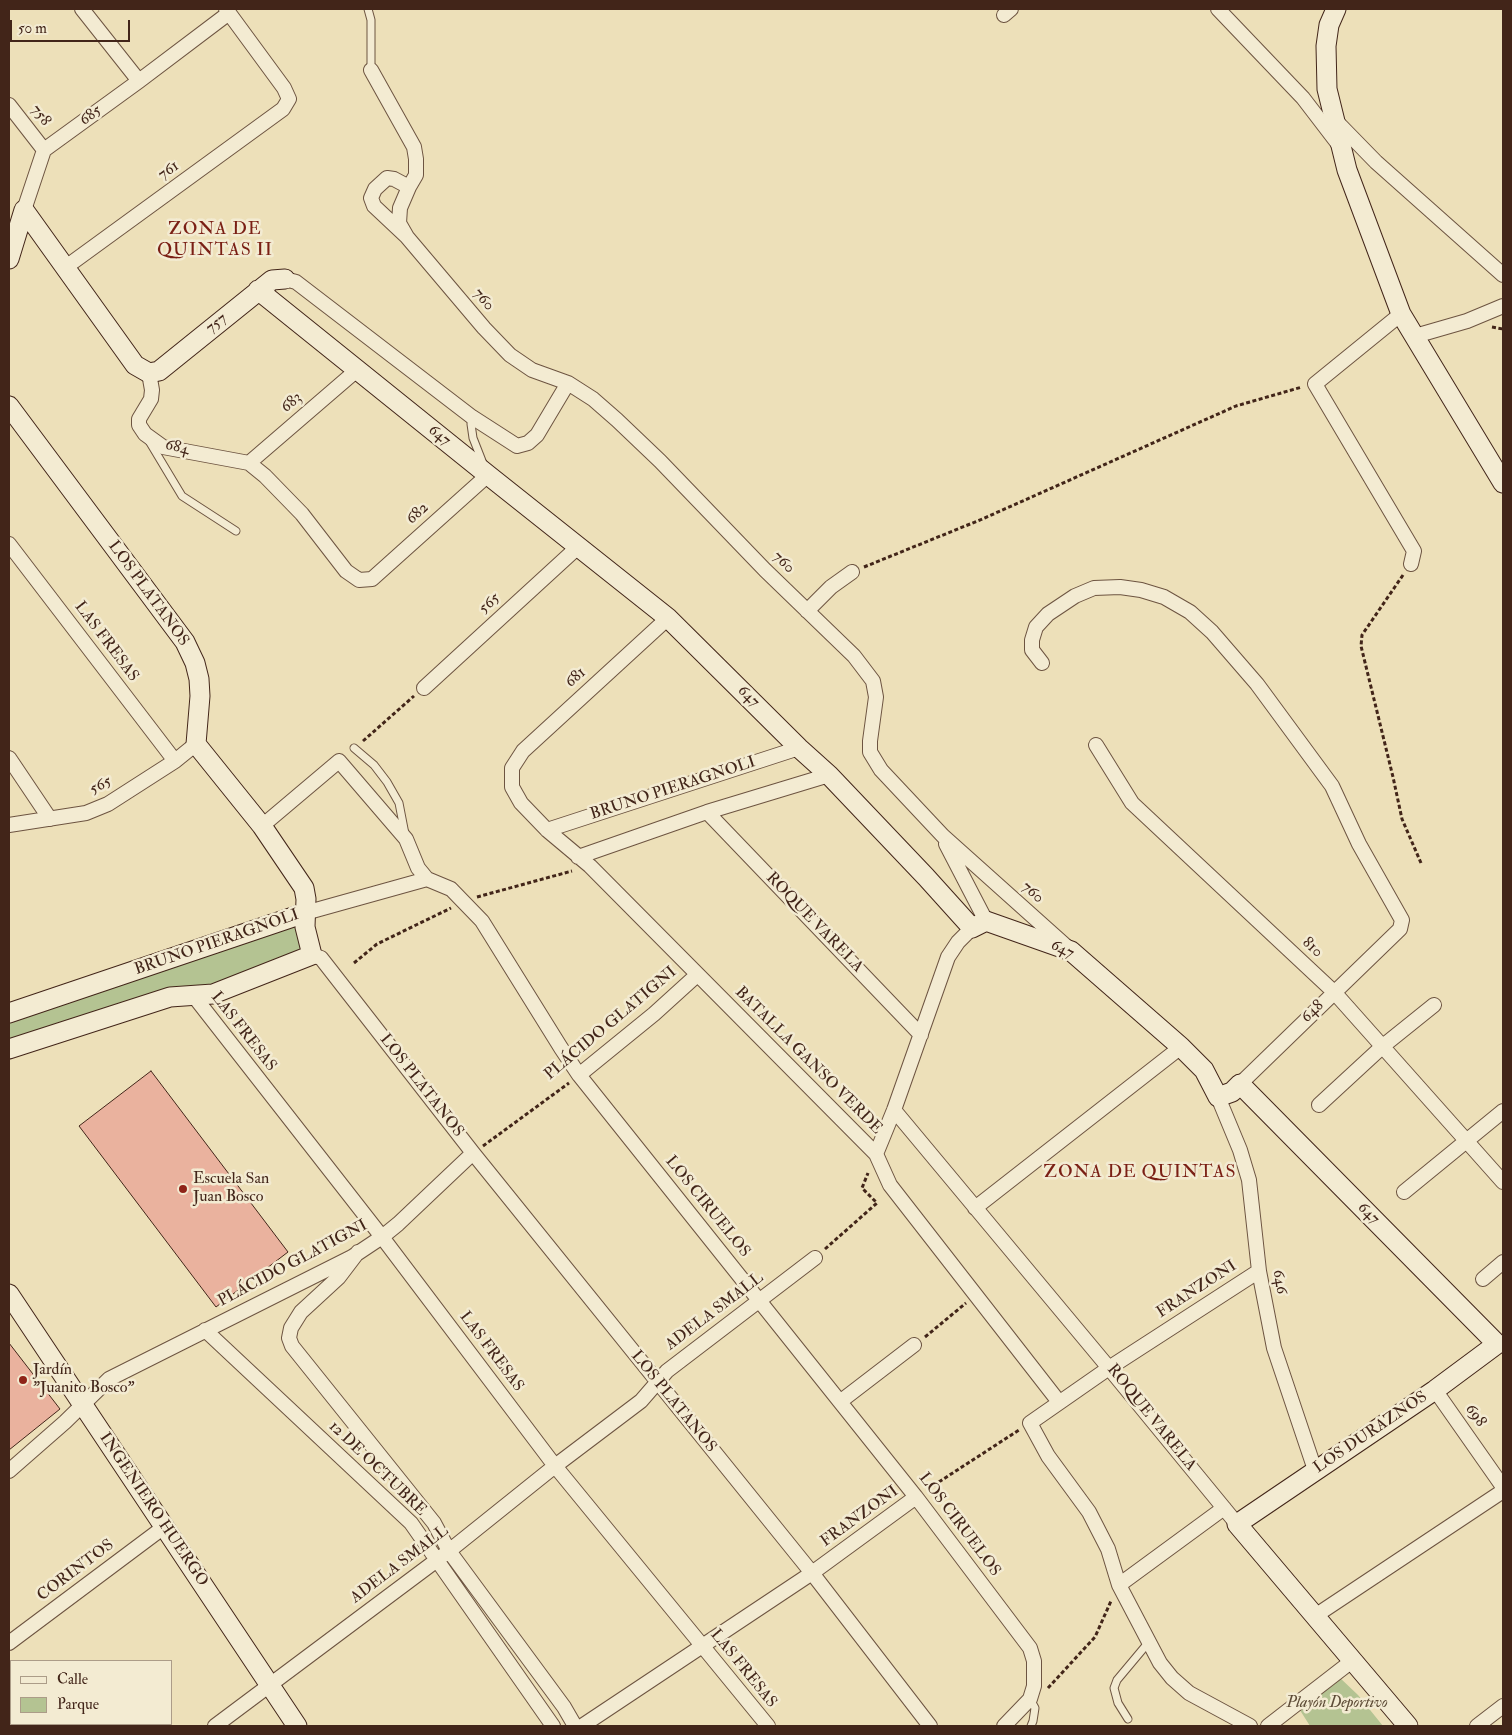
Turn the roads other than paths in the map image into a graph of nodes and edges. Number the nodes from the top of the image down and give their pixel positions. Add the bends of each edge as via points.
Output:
1 (82, 9) edge
2 (368, 9) edge
3 (1218, 9) edge
4 (1336, 9) edge
5 (227, 11) edge
6 (371, 70) joint
7 (139, 81) junction
8 (9, 105) edge
9 (1334, 120) junction
10 (1341, 147) junction
11 (44, 150) junction
12 (409, 187) junction
13 (24, 210) junction
14 (406, 237) junction
15 (9, 259) edge
16 (66, 267) junction
17 (1503, 275) edge
18 (285, 279) joint
19 (258, 290) junction
20 (1503, 306) edge
21 (1401, 314) junction
22 (1415, 336) junction
23 (357, 370) junction
24 (149, 373) junction
25 (568, 383) junction
26 (9, 406) edge
27 (472, 417) junction
28 (145, 434) junction
29 (249, 463) junction
30 (488, 475) junction
31 (1503, 483) edge
32 (236, 531) dead end
33 (9, 544) edge
34 (579, 546) junction
35 (1411, 564) road end
36 (852, 572) road end
37 (372, 579) joint
38 (807, 610) junction
39 (668, 618) junction
40 (1042, 663) dead end
41 (424, 688) road end
42 (196, 744) junction
43 (1096, 745) dead end
44 (354, 748) road end
45 (799, 748) junction
46 (9, 758) edge
47 (175, 762) junction
48 (512, 768) joint
49 (829, 775) junction
50 (707, 812) junction
51 (50, 819) junction
52 (9, 825) edge
53 (262, 826) junction
54 (548, 830) junction
55 (943, 836) junction
56 (406, 839) junction
57 (578, 857) junction
58 (427, 879) junction
59 (305, 913) junction
60 (979, 925) junction
61 (1071, 951) junction
62 (312, 955) junction
63 (697, 975) junction
64 (1334, 992) junction
65 (193, 995) junction
66 (1434, 1005) dead end
67 (9, 1013) edge
68 (920, 1035) junction
69 (1383, 1046) junction
70 (1181, 1047) junction
71 (9, 1049) edge
72 (580, 1075) junction
73 (1240, 1084) junction
74 (1218, 1097) junction
75 (1319, 1105) dead end
76 (894, 1110) junction
77 (1503, 1111) edge
78 (1466, 1140) junction
79 (473, 1153) junction
80 (876, 1154) junction
81 (1503, 1182) edge
82 (1404, 1192) dead end
83 (975, 1208) junction
84 (382, 1237) junction
85 (358, 1252) junction
86 (815, 1258) road end
87 (1503, 1262) edge
88 (1259, 1271) junction
89 (1483, 1279) dead end
90 (9, 1294) edge
91 (760, 1301) junction
92 (205, 1330) junction
93 (1500, 1342) edge
94 (914, 1345) road end
95 (1109, 1368) junction
96 (656, 1382) junction
97 (1435, 1390) junction
98 (841, 1401) junction
99 (1059, 1402) junction
100 (83, 1404) junction
101 (556, 1466) junction
102 (1315, 1470) junction
103 (9, 1471) edge
104 (1503, 1489) edge
105 (916, 1497) junction
106 (1224, 1508) junction
107 (1237, 1524) junction
108 (164, 1527) junction
109 (449, 1551) junction
110 (436, 1560) junction
111 (812, 1573) junction
112 (1119, 1584) junction
113 (1315, 1616) junction
114 (9, 1643) edge
115 (1148, 1643) junction
116 (703, 1647) junction
117 (1352, 1661) junction
118 (269, 1684) junction
119 (1032, 1696) junction
120 (1503, 1706) edge
121 (1128, 1720) dead end
122 (214, 1726) edge
123 (297, 1726) edge
124 (553, 1726) edge
125 (574, 1726) edge
126 (582, 1726) edge
127 (768, 1726) edge
128 (930, 1726) edge
129 (1004, 1726) edge
130 (1031, 1726) edge
131 (1250, 1726) edge
132 (1268, 1726) edge
133 (1408, 1726) edge
134 (1477, 1726) edge

1 - 7 street
2 - 6 lane
3 - 10 street via 1303,98
4 - 9 street via 1329,24 1326,46 1327,90
5 - 7 street, 685
5 - 16 street, 761 via 284,88 289,99 283,109
6 - 12 street via 414,147 416,176
7 - 11 street, 685
8 - 11 street, 758
9 - 10 street
9 - 17 street via 1376,162
10 - 21 street
11 - 13 street
12 - 14 street, 760 via 400,208 400,223
12 - 14 street, 760 via 387,178 371,198 374,206
13 - 15 street
13 - 16 street
14 - 25 street, 760 via 510,355 532,370
16 - 24 street via 135,365
18 - 19 street, 757 via 272,280
18 - 27 street via 296,282
19 - 23 street, 647
19 - 24 street, 757 via 158,371
20 - 22 street via 1467,321
21 - 22 street
21 - 35 street via 1314,384 1414,551
22 - 31 street
23 - 29 street, 683
23 - 30 street, 647
24 - 28 street, 684 via 151,398 139,419
25 - 27 street via 537,435 528,443 517,446
25 - 38 street, 760 via 617,420
26 - 42 street, LOS PLATANOS via 185,642 199,680
27 - 30 lane via 473,438
28 - 29 street, 684 via 163,447
28 - 32 lane via 182,496
29 - 37 street, 684 via 302,514 346,571 359,580
30 - 34 street, 647
30 - 37 street, 682
33 - 47 street, LAS FRESAS
34 - 39 street, 647
34 - 41 street, 565
36 - 38 street
38 - 55 street, 760 via 854,656 873,681 876,697 870,752 881,770
39 - 45 street, 647
39 - 48 street, 681 via 523,751
40 - 64 street, 648 via 1032,650 1036,627 1048,614 1094,588 1120,587 1164,597 1190,612 1212,632 1257,684 1332,786 1359,844 1402,920 1400,929
42 - 47 street, 565
42 - 53 street
43 - 64 street, 810 via 1132,803
44 - 56 lane via 374,765 399,803
45 - 49 street, 647
45 - 54 street, BRUNO PIERAGNOLI
46 - 51 street
47 - 51 street, 565 via 108,804
48 - 54 street, BATALLA GANSO VERDE via 512,787 521,803
49 - 50 street, BRUNO PIERAGNOLI
49 - 60 street, 647
50 - 57 street, BRUNO PIERAGNOLI
50 - 68 street, ROQUE VARELA
51 - 52 street, 565
53 - 56 street via 339,761
53 - 59 street via 304,888
54 - 57 street, BATALLA GANSO VERDE
55 - 60 street
55 - 61 street, 760
56 - 58 street via 418,868
57 - 63 street, BATALLA GANSO VERDE
58 - 59 street, BRUNO PIERAGNOLI
58 - 72 street, LOS CIRUELOS via 451,889 482,920
59 - 62 street
59 - 67 street, BRUNO PIERAGNOLI
60 - 61 street, 647
60 - 68 street via 958,942 948,957
61 - 70 street, 647
62 - 65 street via 213,994
62 - 79 street, LOS PLATANOS via 321,958
63 - 72 street, PLÁCIDO GLATIGNI
63 - 80 street, BATALLA GANSO VERDE
64 - 69 street, 810
64 - 73 street, 648
65 - 71 street via 170,997
65 - 84 street, LAS FRESAS
66 - 69 street
68 - 76 street
69 - 75 street
69 - 78 street, 810
70 - 74 street, 647 via 1204,1070
70 - 83 street
72 - 91 street, LOS CIRUELOS
73 - 74 street, 648 via 1232,1092
73 - 93 street, 647
74 - 88 street, 646 via 1249,1180
76 - 80 street
76 - 83 street, ROQUE VARELA
77 - 78 street
78 - 81 street, 810
78 - 82 street
79 - 84 street, PLÁCIDO GLATIGNI
79 - 96 street, LOS PLATANOS
80 - 99 street, BATALLA GANSO VERDE via 890,1185
83 - 95 street, ROQUE VARELA
84 - 85 street, PLÁCIDO GLATIGNI
84 - 101 street, LAS FRESAS
85 - 92 street, PLÁCIDO GLATIGNI
85 - 109 street, 12 DE OCTUBRE via 339,1276 300,1312 290,1328 292,1346 434,1523
86 - 91 street, ADELA SMALL
87 - 89 street
88 - 95 street, FRANZONI
88 - 102 street, 646 via 1274,1348
90 - 100 street, INGENIERO HUERGO
91 - 96 street, ADELA SMALL
91 - 98 street, LOS CIRUELOS
92 - 100 street, PLÁCIDO GLATIGNI via 109,1379
92 - 110 street, 12 DE OCTUBRE via 411,1523
93 - 97 street, LOS DURAZNOS
94 - 98 street
95 - 99 street, FRANZONI
95 - 106 street, ROQUE VARELA
96 - 101 street, ADELA SMALL via 641,1401
96 - 111 street, LOS PLATANOS
97 - 102 street, LOS DURAZNOS
97 - 104 street, 698
98 - 105 street, LOS CIRUELOS
99 - 112 street, FRANZONI via 1030,1423 1048,1456 1089,1512 1108,1549
100 - 103 street, PLÁCIDO GLATIGNI
100 - 108 street, INGENIERO HUERGO
101 - 109 street, ADELA SMALL
101 - 116 street, LAS FRESAS
102 - 107 street, LOS DURAZNOS
104 - 113 street
105 - 111 street, FRANZONI
105 - 119 street, LOS CIRUELOS via 1030,1648 1034,1661
106 - 107 street, ROQUE VARELA
106 - 112 street
107 - 113 street, ROQUE VARELA
108 - 114 street, CORINTOS
108 - 118 street, INGENIERO HUERGO
109 - 110 street, ADELA SMALL
109 - 125 street, 12 DE OCTUBRE via 564,1707
110 - 118 street, ADELA SMALL
110 - 124 street, 12 DE OCTUBRE
111 - 116 street, FRANZONI
111 - 128 street, LOS PLATANOS
112 - 115 street
113 - 117 street, ROQUE VARELA
115 - 121 lane via 1114,1688
115 - 131 street via 1172,1678 1189,1693
116 - 126 street, FRANZONI
116 - 127 street, LAS FRESAS
117 - 132 street
117 - 133 street, ROQUE VARELA
118 - 122 street, ADELA SMALL
118 - 123 street, INGENIERO HUERGO
119 - 129 street
119 - 130 lane via 1035,1708
120 - 134 street

